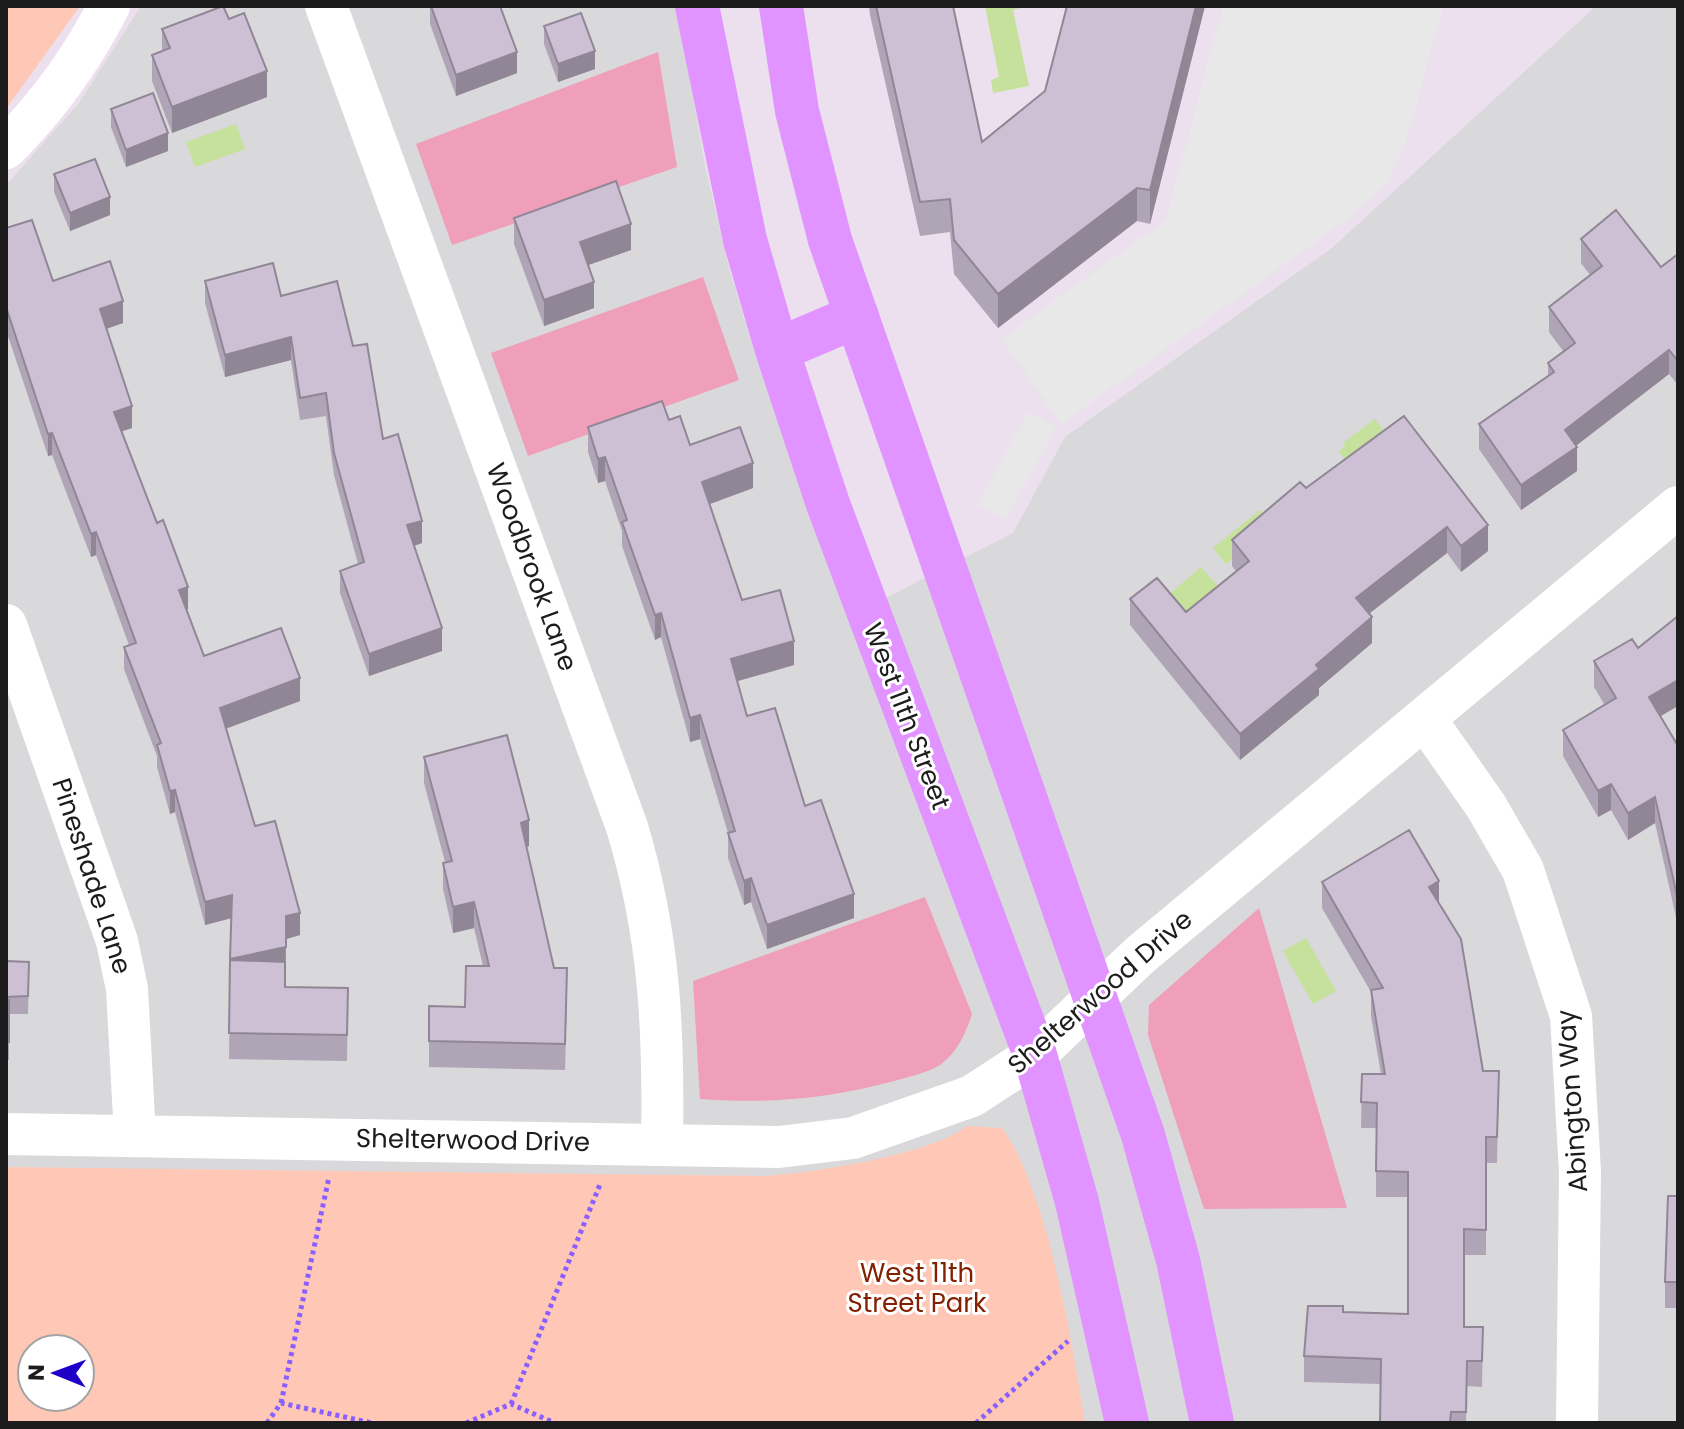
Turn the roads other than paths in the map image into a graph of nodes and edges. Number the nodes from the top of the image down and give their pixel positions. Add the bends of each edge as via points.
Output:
1 (109, 6) edge
2 (326, 6) edge
3 (697, 6) edge
4 (781, 6) edge
5 (6, 148) edge
6 (857, 316) junction
7 (777, 350) junction
8 (1678, 507) edge
9 (6, 625) edge
10 (1425, 719) junction
11 (1096, 996) junction
12 (1035, 1055) junction
13 (6, 1134) edge
14 (135, 1136) junction
15 (662, 1143) junction
16 (1127, 1423) edge
17 (1212, 1423) edge
18 (1577, 1423) edge

1 - 5 street via 43,111
2 - 15 street, Woodbrook Lane via 639,866 659,973
3 - 7 main road, West 11th Street via 745,240
4 - 6 main road via 797,111 830,240
6 - 7 main road
6 - 11 main road
7 - 12 main road, West 11th Street via 828,504
8 - 10 street, Shelterwood Drive
9 - 14 street, Pineshade Lane via 117,941 127,989
10 - 11 street, Shelterwood Drive
10 - 18 street, Abington Way via 1523,870 1571,1016 1580,1172
11 - 12 street, Shelterwood Drive
11 - 17 main road via 1178,1260
12 - 15 street, Shelterwood Drive via 972,1096 853,1138 779,1147
12 - 16 main road, West 11th Street via 1077,1202
13 - 14 street, Shelterwood Drive
14 - 15 street, Shelterwood Drive

